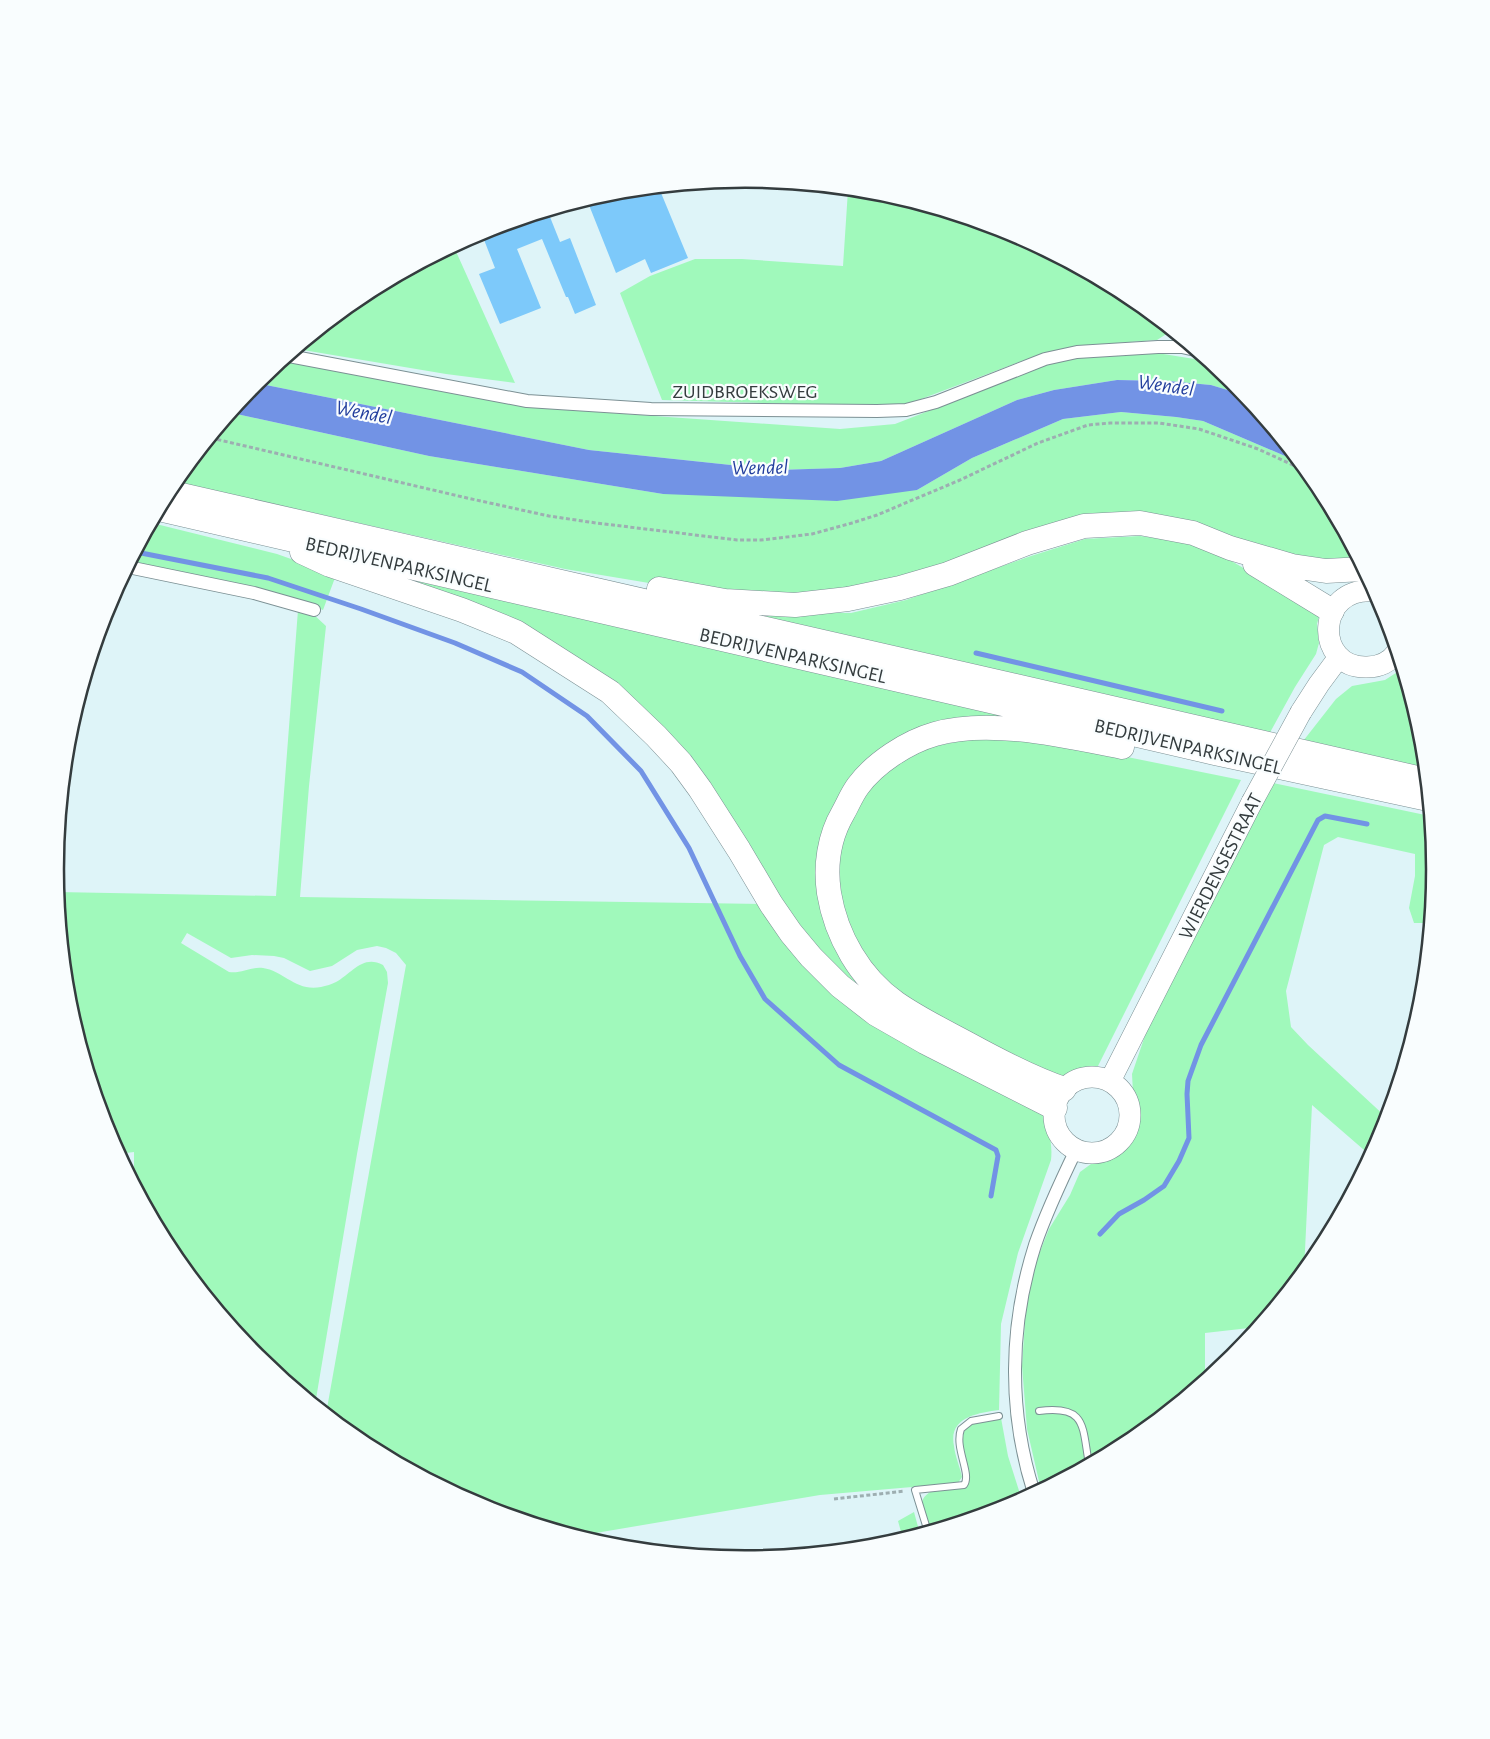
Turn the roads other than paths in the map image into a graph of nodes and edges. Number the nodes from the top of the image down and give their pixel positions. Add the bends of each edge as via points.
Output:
1 (1181, 346) edge
2 (296, 357) edge
3 (177, 494) edge
4 (167, 511) edge
5 (256, 531) junction
6 (1230, 548) junction
7 (134, 568) edge
8 (1357, 569) edge
9 (524, 573) junction
10 (1366, 590) edge
11 (314, 610) dead end
12 (1332, 610) junction
13 (1339, 657) junction
14 (1392, 657) edge
15 (1420, 779) edge
16 (1368, 785) junction
17 (1422, 798) edge
18 (1110, 1081) junction
19 (1059, 1099) junction
20 (1076, 1150) junction
21 (1039, 1411) dead end
22 (999, 1416) dead end
23 (1088, 1458) edge
24 (1032, 1487) edge
25 (926, 1526) edge

1 - 2 street, ZUIDBROEKSWEG via 1077,352 1053,357 936,402 906,410 877,411 651,409 527,401
3 - 9 highway, BEDRIJVENPARKSINGEL
4 - 5 highway, BEDRIJVENPARKSINGEL
5 - 16 highway, BEDRIJVENPARKSINGEL via 1196,749
5 - 19 highway via 330,565 516,632 610,692 681,763 791,933 840,986 884,1019 925,1042
6 - 8 highway via 1314,570
6 - 9 highway via 1193,533 1140,523 1084,526 900,588 848,599 795,605 725,601 623,582
6 - 12 highway
7 - 11 street via 254,593
9 - 15 highway, BEDRIJVENPARKSINGEL
10 - 12 main road via 1350,594
12 - 13 main road via 1328,635
13 - 14 main road via 1355,666 1374,667
13 - 18 main road, WIERDENSESTRAAT, bridge via 1301,712 1252,802
16 - 17 highway, BEDRIJVENPARKSINGEL
16 - 19 highway via 1182,759 1048,733 980,728 935,734 908,745 883,761 858,786 838,822 830,848 827,877 833,914 850,952 872,982 894,1002 981,1051 1047,1083
18 - 19 main road via 1082,1078 1070,1084
18 - 20 main road via 1119,1087 1130,1105 1131,1118 1126,1134 1115,1147 1104,1152 1089,1154
19 - 20 main road via 1054,1122 1066,1143
20 - 24 street via 1036,1244 1018,1319 1014,1360 1016,1400 1020,1439
21 - 23 lane via 1062,1409 1077,1416
22 - 25 lane via 972,1421 960,1429 958,1444 967,1476 964,1485 915,1490

